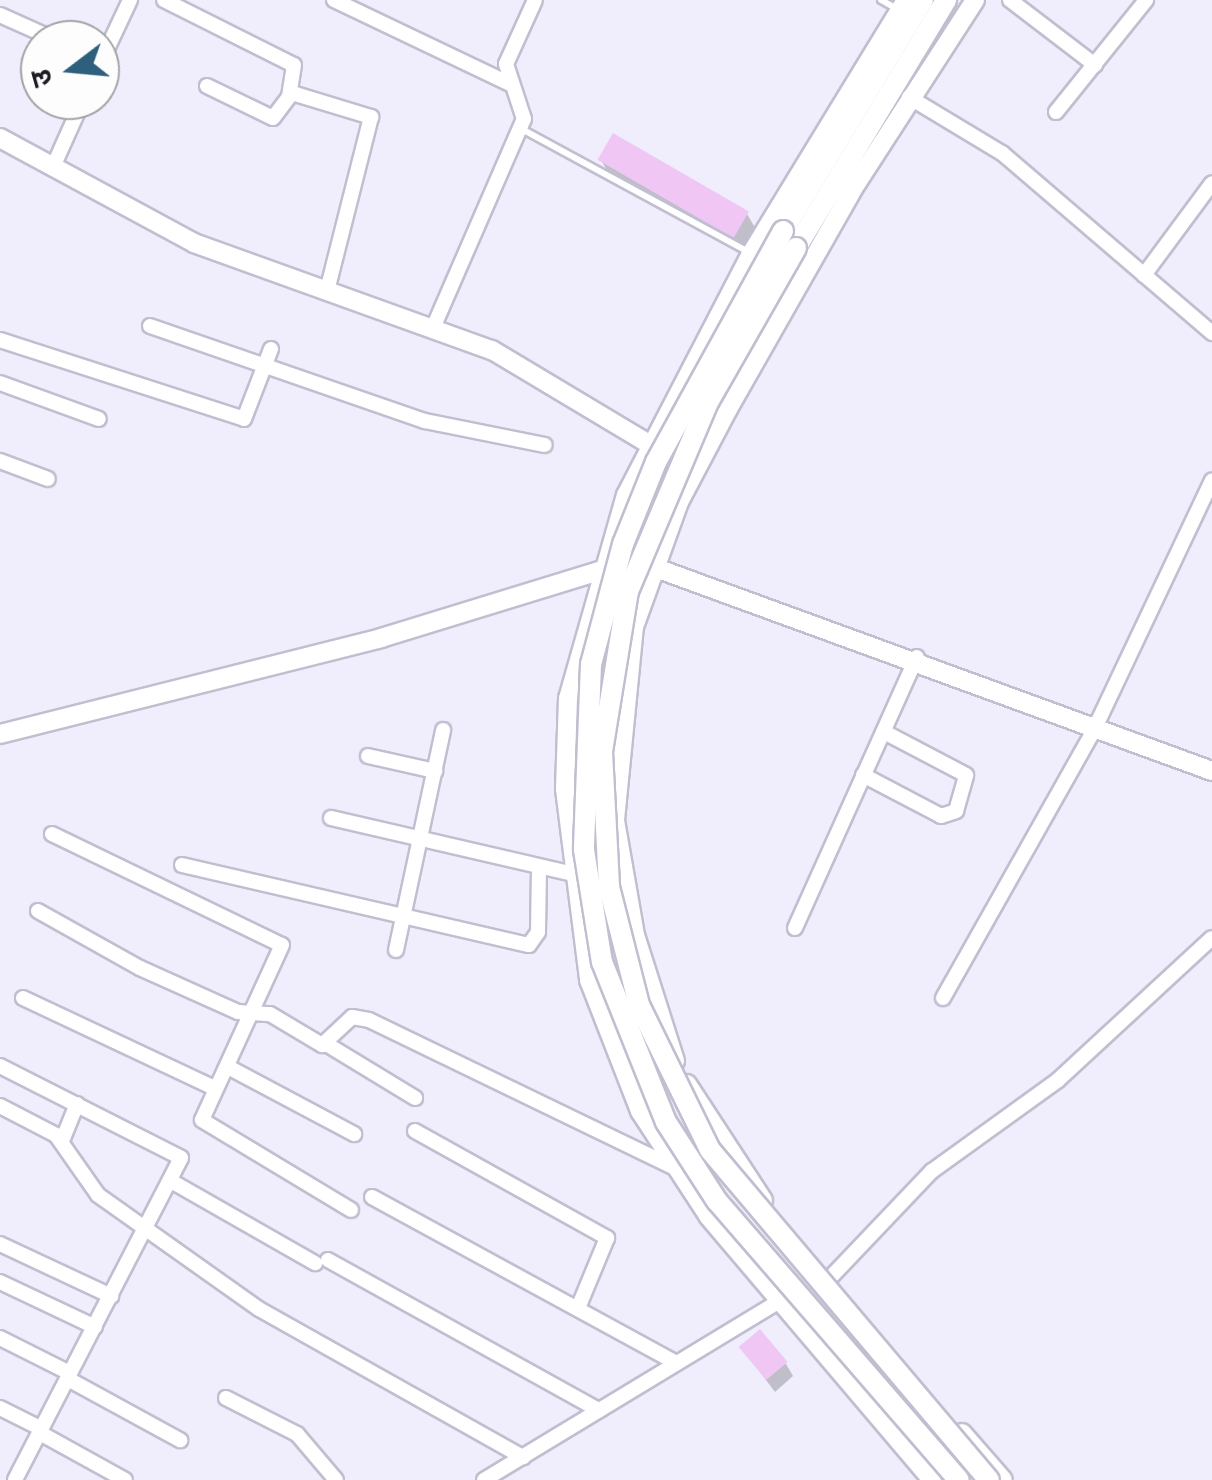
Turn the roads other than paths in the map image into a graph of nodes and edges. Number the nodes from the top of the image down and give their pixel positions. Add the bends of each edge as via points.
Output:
1 (164, 0) edge
2 (334, 0) edge
3 (535, 0) edge
4 (881, 0) edge
5 (922, 0) edge
6 (946, 0) edge
7 (974, 0) edge
8 (1010, 0) edge
9 (1142, 1) edge
10 (903, 5) edge
11 (1095, 65) junction
12 (510, 84) junction
13 (207, 86) dead end
14 (289, 96) junction
15 (909, 97) junction
16 (1056, 112) dead end
17 (74, 120) edge
18 (520, 128) junction
19 (0, 138) edge
20 (52, 167) junction
21 (1212, 184) edge
22 (790, 240) junction
23 (751, 254) junction
24 (1144, 274) junction
25 (327, 291) junction
26 (150, 326) dead end
27 (433, 328) junction
28 (1212, 332) edge
29 (0, 340) edge
30 (270, 349) dead end
31 (266, 369) junction
32 (0, 383) edge
33 (99, 419) dead end
34 (649, 444) junction
35 (545, 445) dead end
36 (0, 460) edge
37 (48, 478) dead end
38 (1212, 480) edge
39 (655, 565) junction
40 (598, 571) junction
41 (917, 657) junction
42 (443, 730) dead end
43 (1094, 730) junction
44 (884, 732) junction
45 (0, 734) edge
46 (368, 756) dead end
47 (435, 771) junction
48 (1212, 772) edge
49 (863, 775) junction
50 (331, 818) dead end
51 (52, 834) dead end
52 (422, 838) junction
53 (182, 865) dead end
54 (539, 867) junction
55 (574, 874) junction
56 (38, 911) dead end
57 (404, 915) junction
58 (794, 928) dead end
59 (1212, 938) edge
60 (396, 950) dead end
61 (23, 998) dead end
62 (943, 998) dead end
63 (257, 1012) junction
64 (328, 1045) junction
65 (0, 1066) edge
66 (228, 1067) junction
67 (216, 1089) junction
68 (415, 1098) dead end
69 (77, 1104) junction
70 (0, 1106) edge
71 (414, 1132) dead end
72 (354, 1134) dead end
73 (62, 1140) junction
74 (673, 1166) junction
75 (171, 1181) junction
76 (372, 1197) dead end
77 (352, 1210) dead end
78 (147, 1230) junction
79 (0, 1244) edge
80 (829, 1279) junction
81 (0, 1282) edge
82 (111, 1296) junction
83 (780, 1301) junction
84 (578, 1308) junction
85 (94, 1327) junction
86 (0, 1338) edge
87 (677, 1364) junction
88 (69, 1376) junction
89 (226, 1398) dead end
90 (0, 1408) edge
91 (599, 1410) junction
92 (41, 1431) junction
93 (180, 1440) dead end
94 (523, 1456) junction
95 (0, 1474) edge
96 (14, 1480) edge
97 (125, 1480) edge
98 (336, 1480) edge
99 (484, 1480) edge
100 (932, 1480) edge
101 (959, 1480) edge
102 (989, 1480) edge
103 (1003, 1480) edge

1 - 14 street via 294,66
2 - 12 street
3 - 12 street via 506,64
4 - 10 lane
5 - 22 main road
6 - 22 main road
7 - 15 main road
8 - 11 street
9 - 11 street
10 - 23 main road
11 - 16 street
12 - 18 street via 525,108
13 - 14 street via 276,119
14 - 25 street via 365,111 373,126
15 - 24 street via 1002,153
15 - 39 main road via 728,410
17 - 20 street
18 - 23 lane
18 - 27 street
19 - 20 main road
20 - 25 main road via 194,243
21 - 24 street
22 - 101 main road, bridge via 656,462 623,544 591,664 584,850 602,962 666,1122 717,1201
22 - 102 main road, bridge via 708,402 628,591 602,752 608,887 638,1005 710,1150
23 - 34 main road
24 - 28 street
25 - 27 main road
26 - 31 street
27 - 34 main road via 512,360
29 - 31 street via 244,420
30 - 31 street
31 - 35 street via 425,421
32 - 33 street
34 - 40 main road
36 - 37 street
38 - 43 street
39 - 40 main road
39 - 41 main road
39 - 80 main road via 618,714 615,820 635,935 696,1099
40 - 45 main road via 381,638
40 - 55 main road via 568,698
41 - 43 main road
41 - 44 street
42 - 47 street
43 - 48 main road
43 - 62 street
44 - 49 street
44 - 49 street via 966,775 956,810 941,816
46 - 47 street
47 - 52 street
49 - 58 street
50 - 52 street
51 - 63 street via 282,946
52 - 54 street
52 - 57 street
53 - 57 street
54 - 55 street
54 - 57 street via 538,932 529,946
55 - 74 main road via 588,980
56 - 63 street via 140,968
57 - 60 street
59 - 80 street via 1058,1080 932,1171
61 - 67 street
63 - 64 street
63 - 66 street
64 - 68 street
64 - 74 street via 360,1017 472,1062
65 - 69 street
66 - 67 street
66 - 72 street
67 - 77 street via 204,1125
69 - 73 street
69 - 75 street via 178,1154
70 - 73 street
71 - 84 street via 607,1238
73 - 78 street via 98,1195
74 - 83 main road
75 - 78 street
75 - 91 street
76 - 84 street
78 - 82 street
78 - 94 street via 259,1308
79 - 82 street
80 - 103 main road
81 - 85 street
82 - 85 street
83 - 87 street
83 - 100 main road
84 - 87 street
85 - 88 street
86 - 88 street
87 - 91 street
88 - 92 street
88 - 93 street
89 - 98 street via 298,1434
90 - 92 street
91 - 94 street
92 - 96 street
92 - 97 street
94 - 99 street
95 - 96 street

